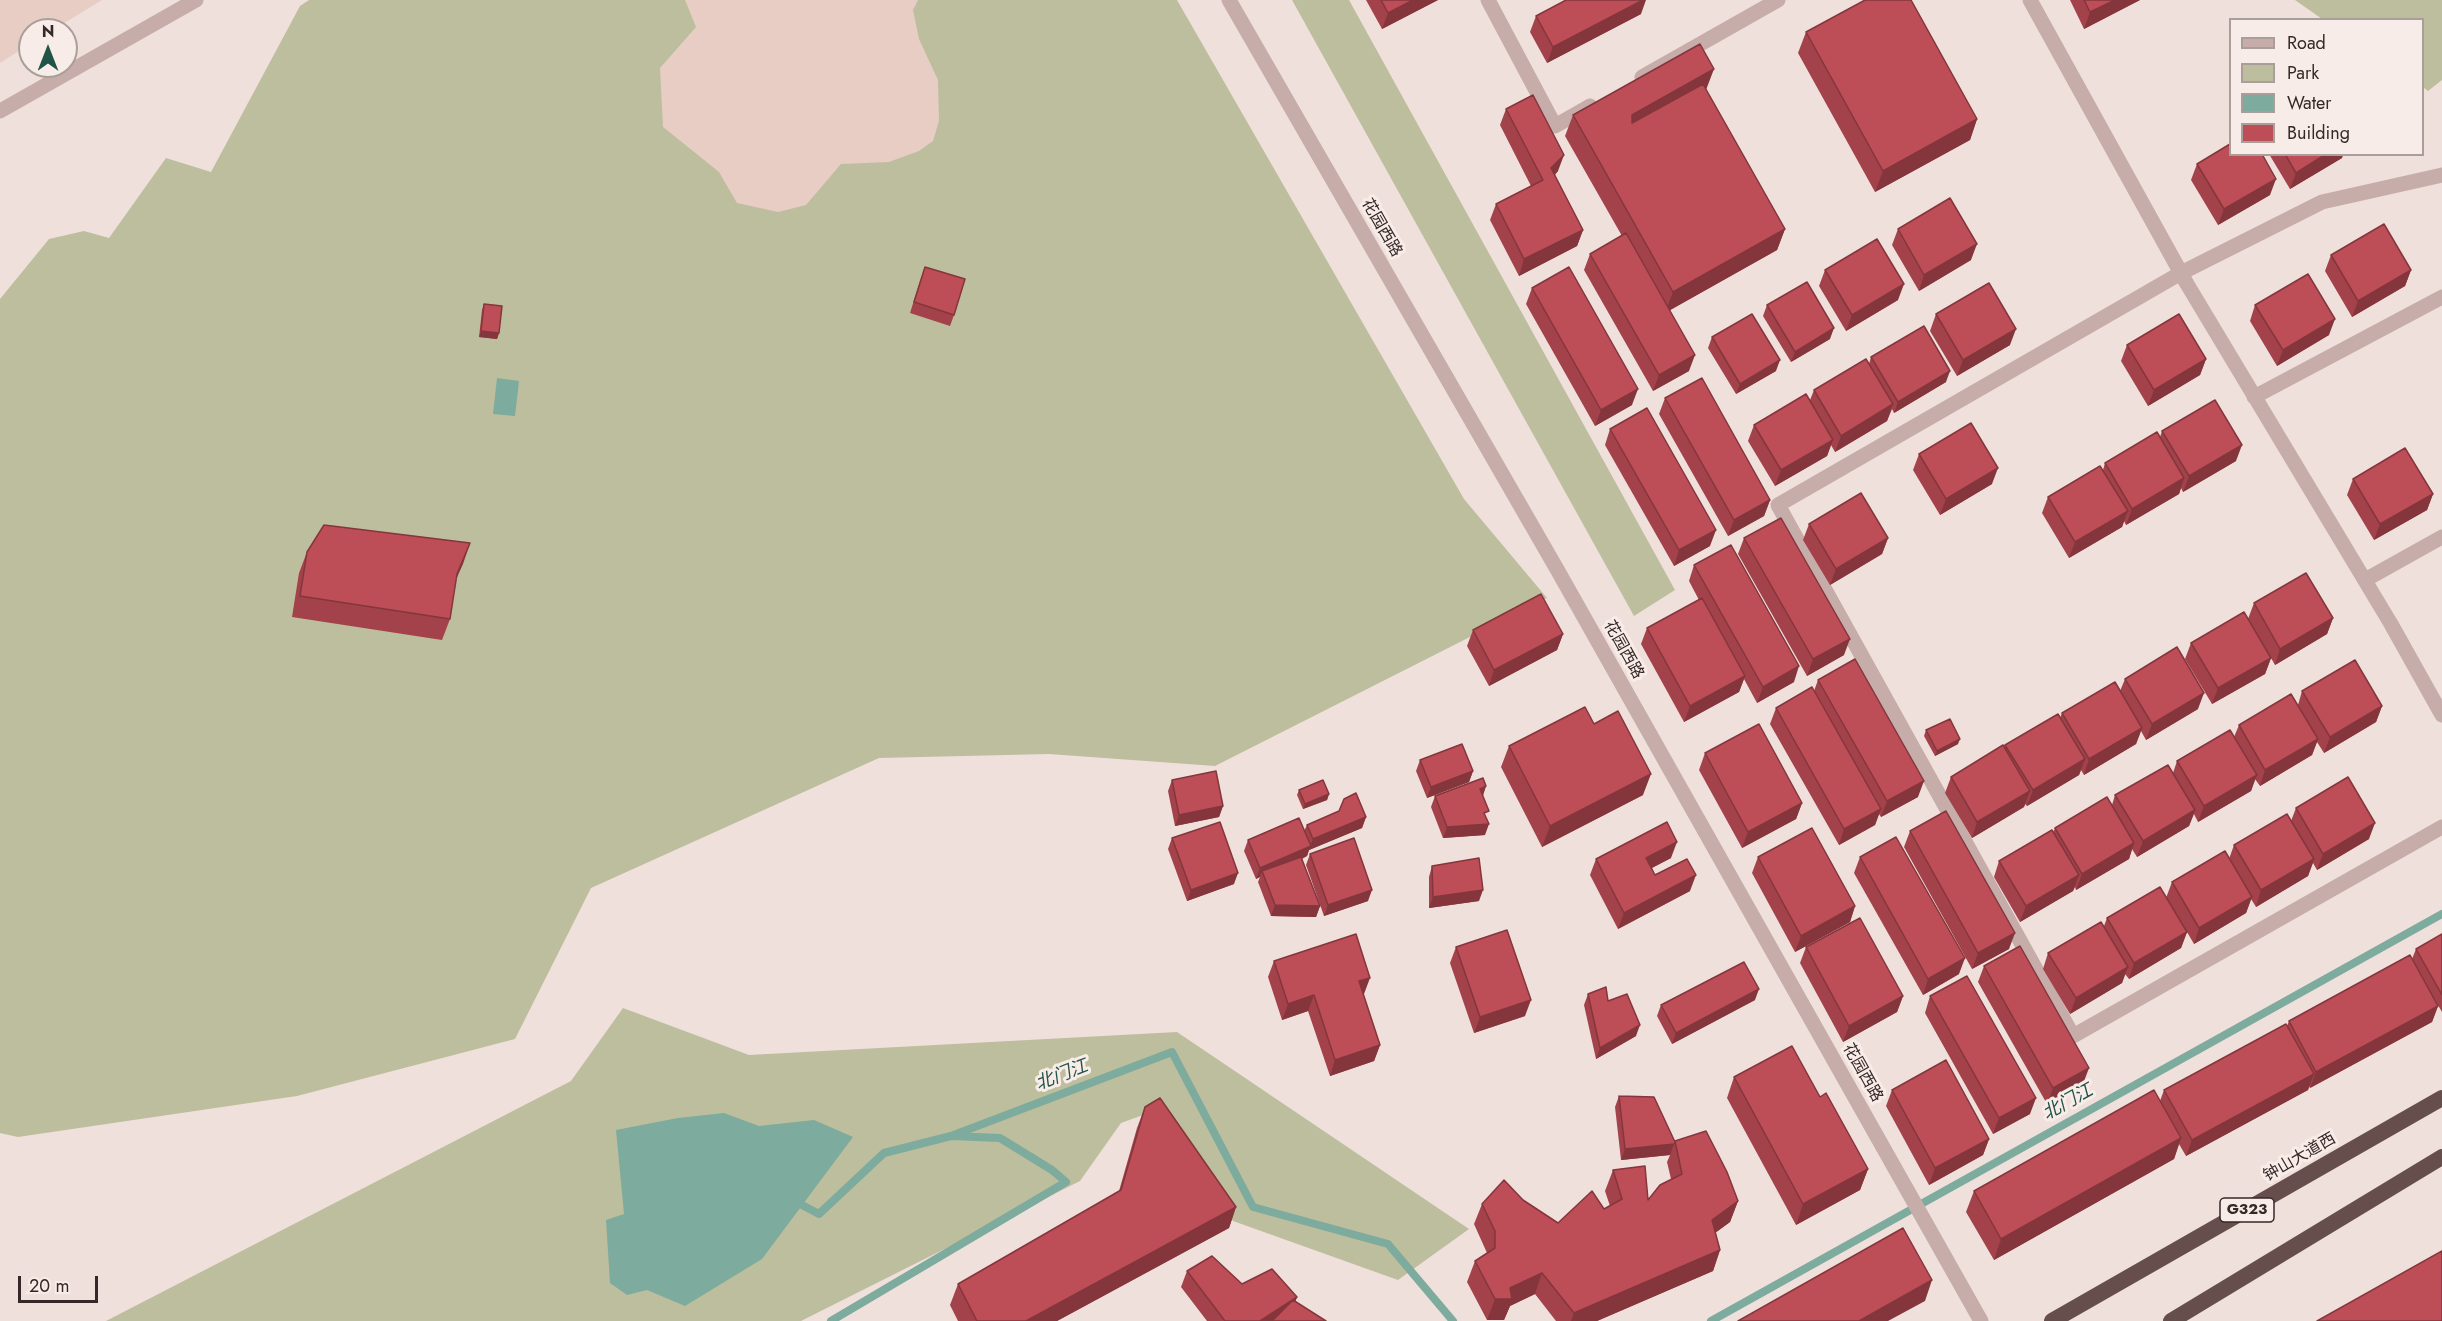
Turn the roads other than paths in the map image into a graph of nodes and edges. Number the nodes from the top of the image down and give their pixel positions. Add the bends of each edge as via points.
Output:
1 (196, 0) edge
2 (1229, 0) edge
3 (1488, 0) edge
4 (1778, 0) edge
5 (2030, 0) edge
6 (1626, 86) edge
7 (1606, 98) edge
8 (0, 111) edge
9 (2442, 175) edge
10 (2181, 273) junction
11 (2442, 297) edge
12 (2254, 397) junction
13 (2442, 537) edge
14 (2365, 580) junction
15 (2442, 715) edge
16 (2442, 827) edge
17 (2442, 1098) edge
18 (2442, 1157) edge
19 (1981, 1321) edge
20 (2052, 1321) edge
21 (2171, 1321) edge

1 - 8 street
2 - 19 street, 花园西路
3 - 7 street via 1556,126
4 - 6 street
5 - 10 street
9 - 10 street via 2322,201
10 - 12 street
10 - 16 street via 1778,505 2073,1036
11 - 12 street
12 - 14 street
13 - 14 street
14 - 15 street
17 - 20 highway, 钟山大道西 / G323
18 - 21 highway

